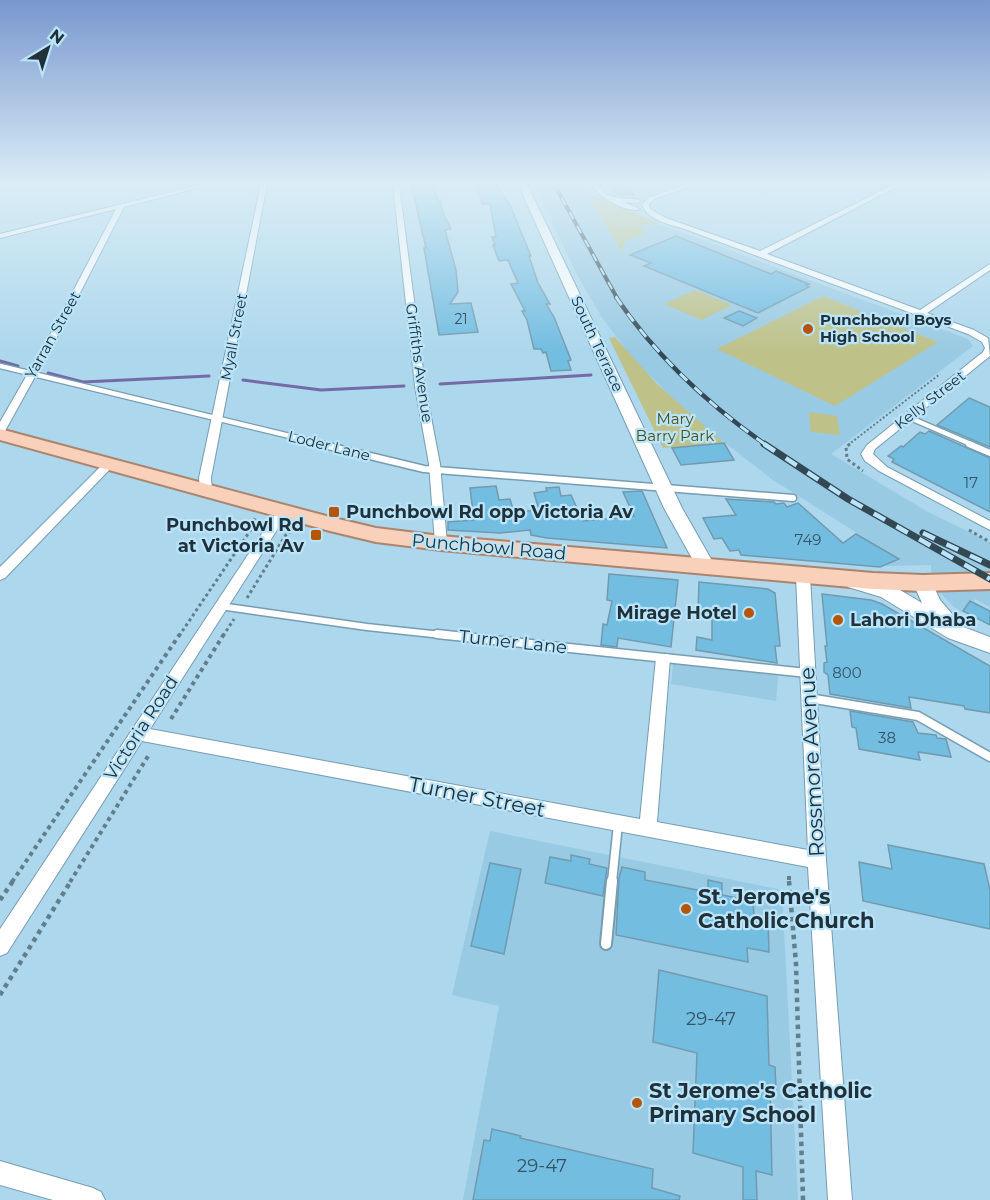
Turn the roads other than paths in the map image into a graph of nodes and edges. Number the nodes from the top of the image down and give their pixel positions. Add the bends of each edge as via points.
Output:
1 (104, 240) edge
2 (253, 240) edge
3 (403, 240) edge
4 (548, 240) edge
5 (723, 240) edge
6 (788, 240) edge
7 (760, 254) junction
8 (990, 266) edge
9 (921, 313) junction
10 (0, 366) edge
11 (31, 374) junction
12 (908, 417) junction
13 (218, 419) junction
14 (0, 432) edge
15 (990, 453) edge
16 (109, 464) junction
17 (434, 470) junction
18 (664, 488) junction
19 (206, 490) junction
20 (695, 491) junction
21 (792, 498) dead end
22 (696, 499) dead end
23 (283, 511) junction
24 (990, 526) edge
25 (441, 543) junction
26 (706, 566) junction
27 (0, 575) edge
28 (803, 576) junction
29 (841, 579) junction
30 (990, 581) edge
31 (923, 583) junction
32 (220, 606) junction
33 (990, 645) edge
34 (663, 658) junction
35 (807, 673) junction
36 (809, 698) junction
37 (137, 733) junction
38 (990, 757) edge
39 (618, 824) junction
40 (648, 830) junction
41 (817, 860) junction
42 (606, 944) dead end
43 (0, 946) edge
44 (0, 1173) edge
45 (93, 1200) edge
46 (840, 1200) edge

1 - 11 street, Yarran Street
2 - 13 street, Myall Street
3 - 17 street, Griffiths Avenue
4 - 18 street, South Terrace
5 - 7 street, Kelly Street
6 - 7 street
7 - 9 street, Kelly Street
8 - 9 street
9 - 12 street, Kelly Street via 977,334 990,348
10 - 11 lane, Loder Lane
11 - 13 lane, Loder Lane
11 - 14 street, Yarran Street
12 - 15 lane
12 - 24 street, Kelly Street via 871,447 867,456 883,470
13 - 17 lane, Loder Lane
13 - 19 street, Myall Street
14 - 16 main road, Punchbowl Road
16 - 19 main road, Punchbowl Road
16 - 27 street
17 - 18 lane, Loder Lane
17 - 25 street, Griffiths Avenue
18 - 20 lane, Loder Lane
18 - 26 street, South Terrace
19 - 23 main road, Punchbowl Road
20 - 21 lane, Loder Lane
20 - 22 lane
23 - 25 main road, Punchbowl Road via 376,535
23 - 32 street, Victoria Road
25 - 26 main road, Punchbowl Road
26 - 28 main road, Punchbowl Road
28 - 29 main road, Punchbowl Road
28 - 35 street, Rossmore Avenue
29 - 31 main road, Punchbowl Road
29 - 33 street via 888,592 955,633
30 - 31 main road, Punchbowl Road
31 - 33 street via 941,615
32 - 34 lane, Turner Lane via 367,627
32 - 37 street, Victoria Road
34 - 35 lane, Turner Lane
34 - 40 street
35 - 36 street, Rossmore Avenue
36 - 38 lane via 918,716
36 - 41 street, Rossmore Avenue
37 - 39 street, Turner Street
37 - 43 street, Victoria Road
39 - 40 street, Turner Street
39 - 42 lane
40 - 41 street, Turner Street
41 - 46 street, Rossmore Avenue
44 - 45 street

